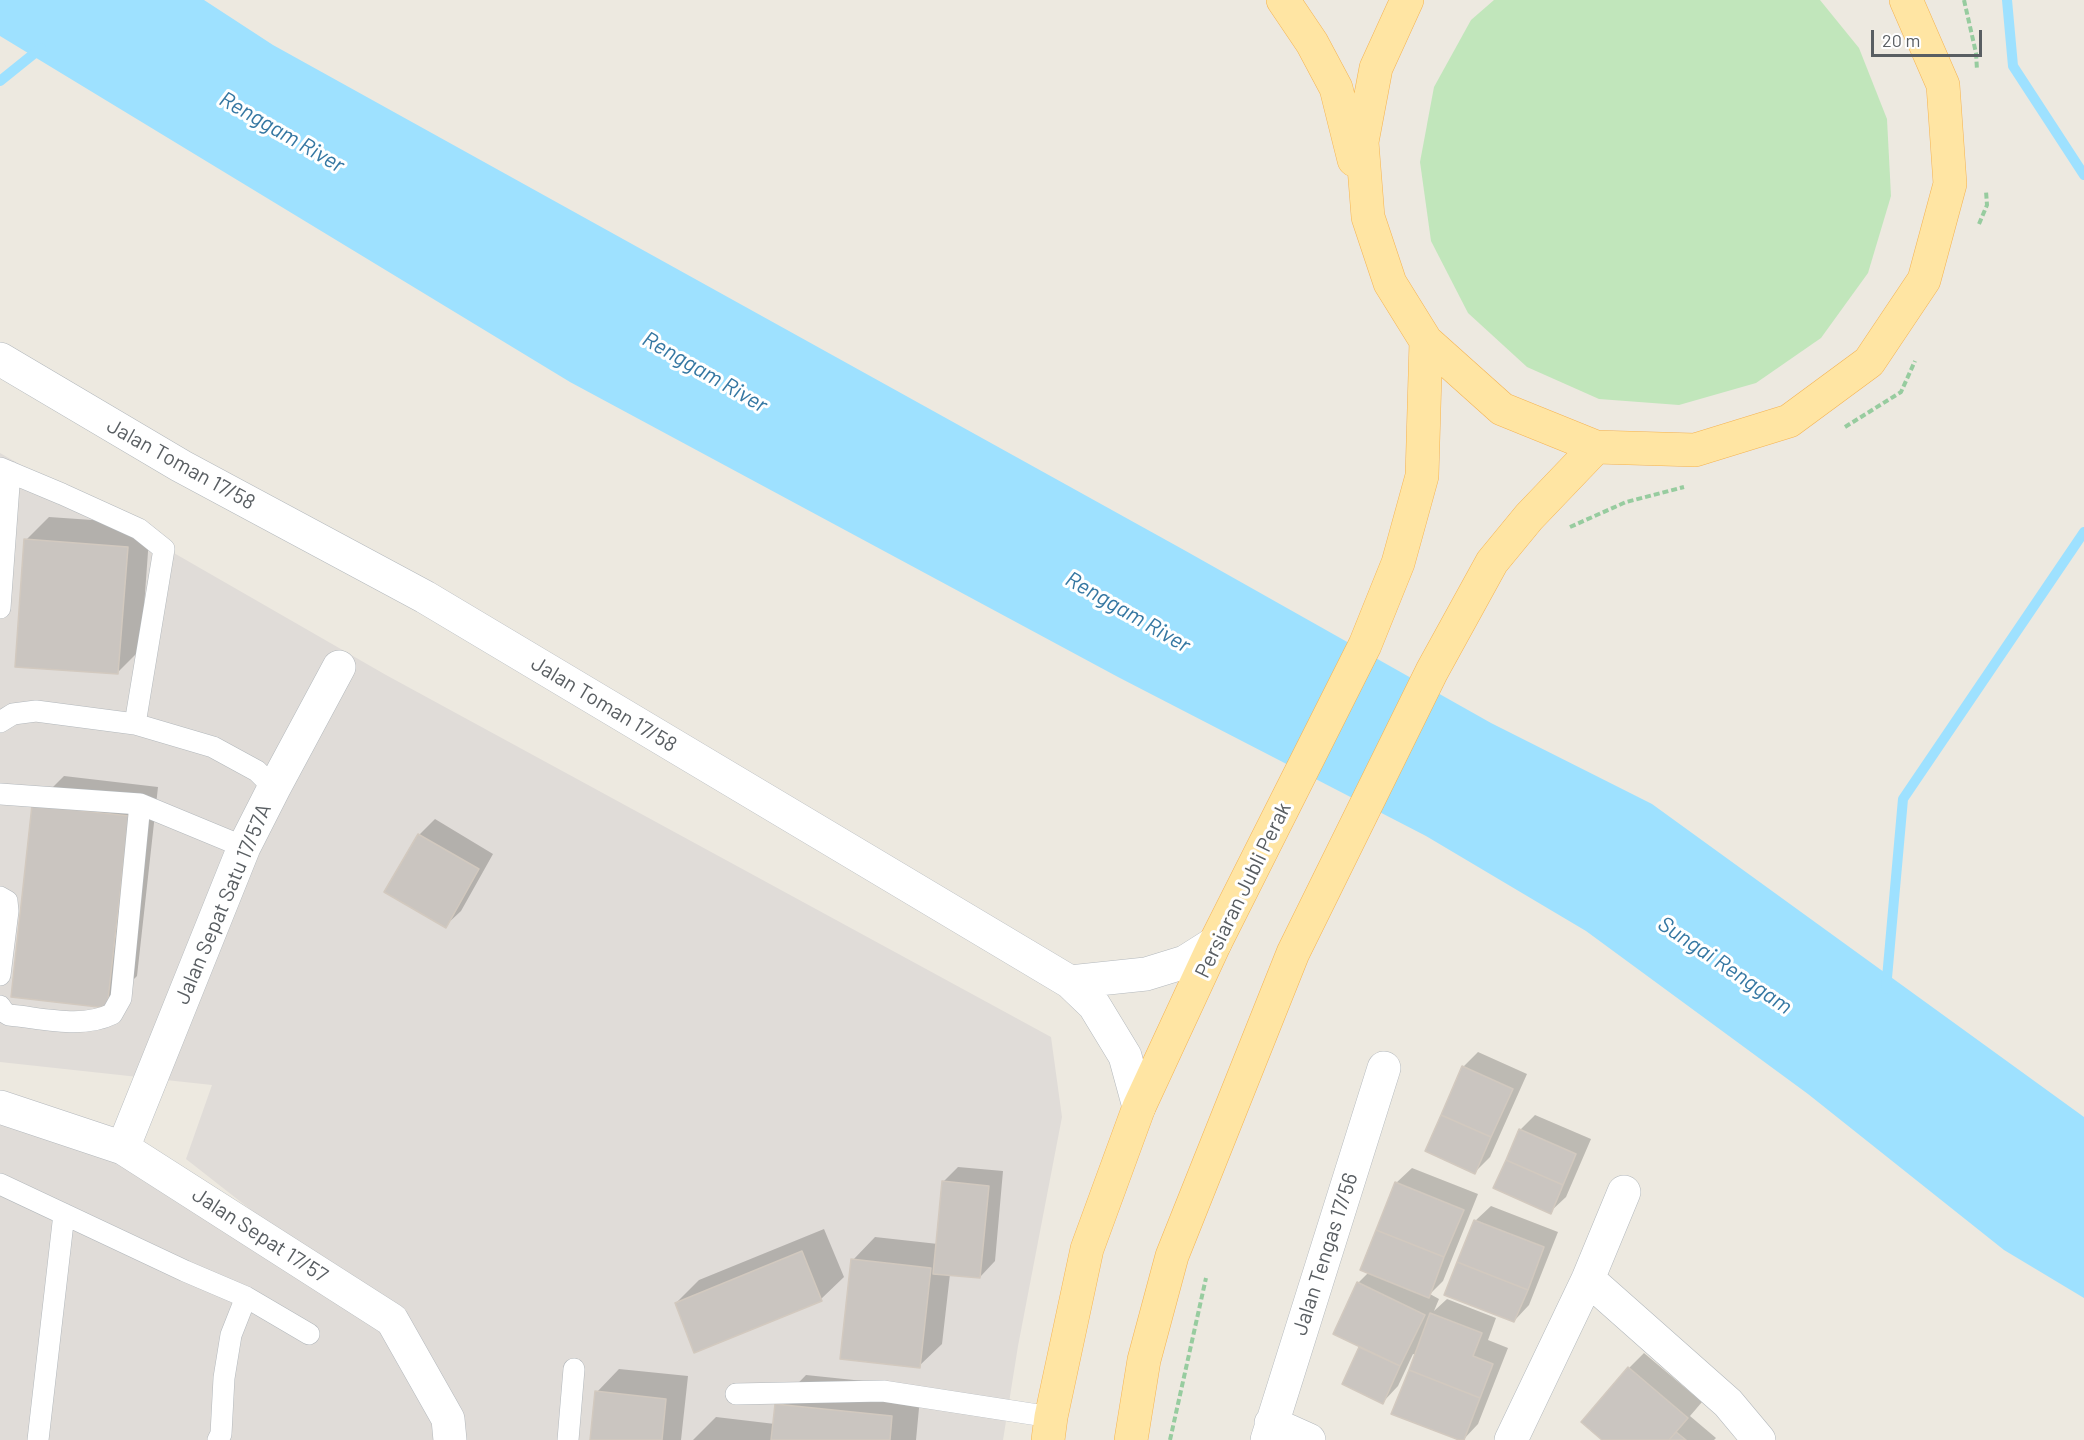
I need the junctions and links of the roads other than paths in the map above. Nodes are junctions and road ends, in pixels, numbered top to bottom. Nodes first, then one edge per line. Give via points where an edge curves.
1 (1283, 0) edge
2 (1407, 0) edge
3 (1906, 0) edge
4 (1368, 217) junction
5 (1426, 341) junction
6 (0, 359) edge
7 (1596, 447) junction
8 (5, 470) edge
9 (0, 608) edge
10 (339, 667) dead end
11 (0, 722) edge
12 (135, 724) junction
13 (274, 788) junction
14 (0, 794) edge
15 (140, 804) junction
16 (244, 847) junction
17 (0, 897) edge
18 (1215, 943) junction
19 (0, 975) edge
20 (1070, 982) junction
21 (0, 1006) edge
22 (1384, 1068) dead end
23 (0, 1107) edge
24 (1139, 1107) junction
25 (123, 1148) junction
26 (0, 1184) edge
27 (1624, 1192) dead end
28 (64, 1214) junction
29 (1588, 1280) junction
30 (246, 1297) junction
31 (309, 1334) dead end
32 (574, 1369) dead end
33 (736, 1394) dead end
34 (1049, 1428) edge
35 (1269, 1431) edge
36 (38, 1440) edge
37 (218, 1440) edge
38 (450, 1440) edge
39 (568, 1440) edge
40 (1131, 1440) edge
41 (1310, 1440) edge
42 (1511, 1440) edge
43 (1759, 1440) edge

1 - 4 main road via 1336,88
2 - 4 main road via 1376,68 1362,142
3 - 7 main road via 1943,85 1950,184 1924,280 1869,362 1789,421 1716,444 1695,450
4 - 5 main road via 1390,283
5 - 7 main road via 1502,409
5 - 18 main road, Persiaran Jubli Perak via 1422,476 1398,563 1365,645
6 - 20 street, Jalan Toman 17/58 via 181,466 425,597
7 - 40 main road via 1492,562 1432,671 1293,953 1172,1256 1144,1360
8 - 9 lane
8 - 12 lane via 139,529 164,549
10 - 13 street, Jalan Sepat Satu 17/57A
11 - 12 lane via 13,714 36,711
12 - 13 lane via 213,747 257,771
13 - 16 street, Jalan Sepat Satu 17/57A
14 - 15 lane
15 - 16 lane
15 - 21 lane via 121,998 112,1014 92,1022 58,1020 9,1015
16 - 25 street, Jalan Sepat Satu 17/57A
17 - 19 lane via 7,902 8,911
18 - 20 street via 1185,962 1146,975
18 - 24 main road, Persiaran Jubli Perak
20 - 24 street, Jalan Toman 17/58 via 1094,1005 1125,1056
22 - 35 street, Jalan Tengas 17/56
23 - 25 street, Jalan Sepat 17/57
24 - 34 main road, Persiaran Jubli Perak via 1088,1249
25 - 38 street, Jalan Sepat 17/57 via 392,1320 448,1419
26 - 28 lane
27 - 29 street
28 - 30 lane
28 - 36 lane
29 - 42 street
29 - 43 street via 1728,1403
30 - 31 lane
30 - 37 lane via 231,1335
32 - 39 lane
33 - 34 lane via 883,1391
35 - 41 street

